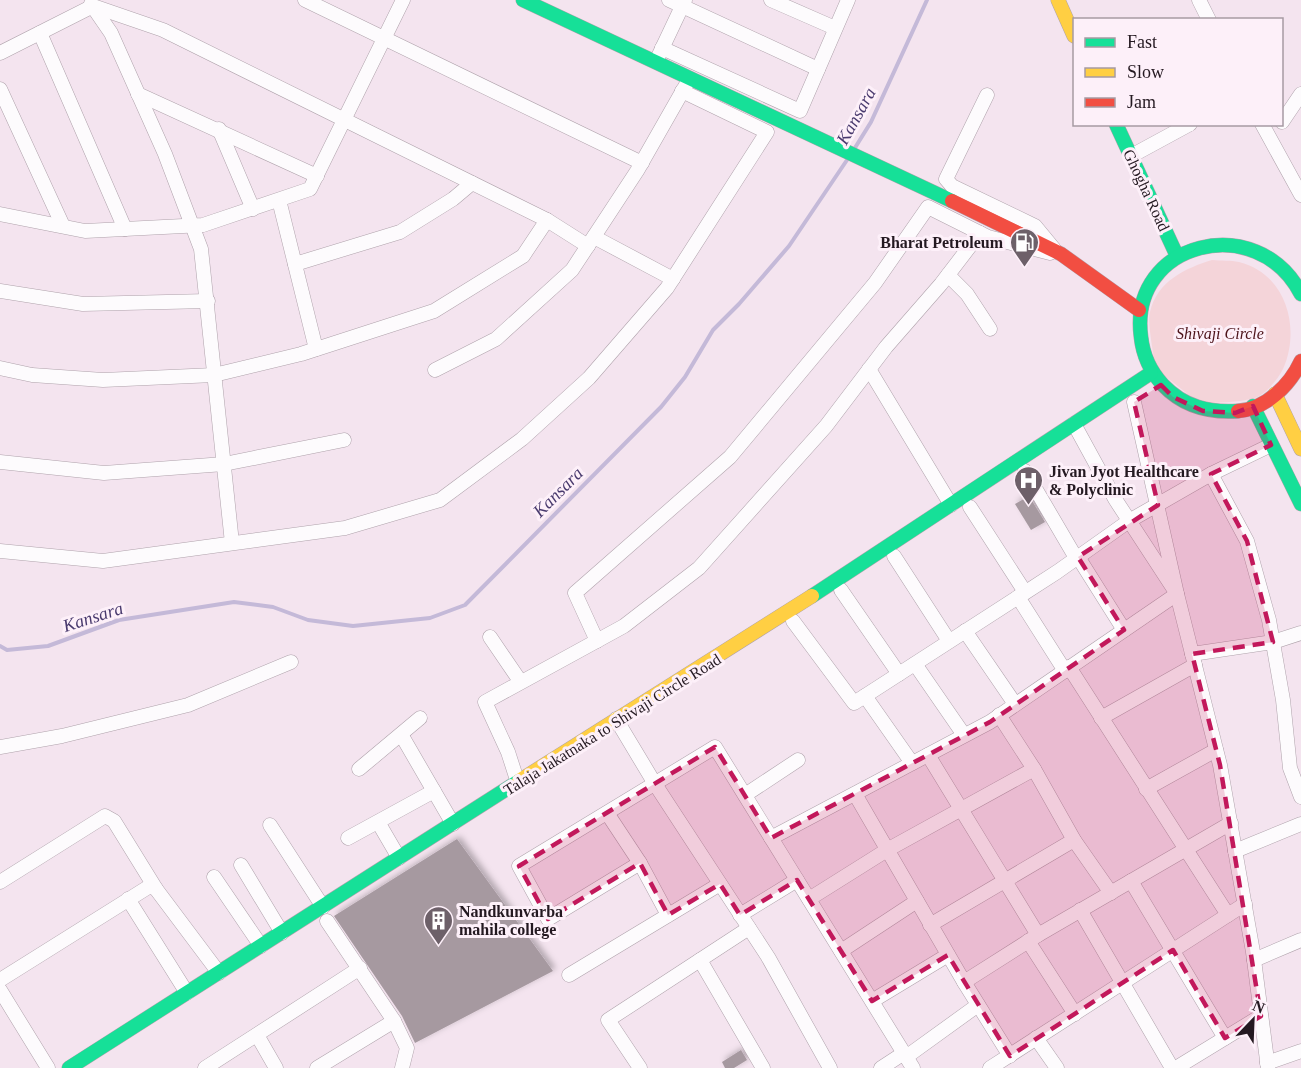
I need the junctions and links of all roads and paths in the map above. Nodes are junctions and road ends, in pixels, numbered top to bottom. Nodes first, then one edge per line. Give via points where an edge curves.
1 (304, 0) edge
2 (403, 0) edge
3 (523, 0) edge
4 (771, 0) edge
5 (1199, 0) edge
6 (679, 2) edge
7 (843, 2) edge
8 (91, 3) edge
9 (1062, 3) edge
10 (1208, 18) edge
11 (835, 28) junction
12 (40, 33) junction
13 (1073, 33) edge
14 (384, 39) junction
15 (662, 48) junction
16 (0, 53) edge
17 (656, 62) junction
18 (818, 69) junction
19 (690, 78) junction
20 (0, 89) edge
21 (682, 91) junction
22 (138, 94) junction
23 (987, 94) dead end
24 (1300, 96) edge
25 (1283, 119) edge
26 (345, 120) junction
27 (1117, 126) edge
28 (1186, 126) edge
29 (1263, 126) edge
30 (1278, 126) edge
31 (219, 129) junction
32 (1270, 138) junction
33 (1131, 156) junction
34 (642, 163) junction
35 (317, 176) junction
36 (472, 183) junction
37 (1301, 195) edge
38 (279, 200) junction
39 (253, 208) junction
40 (0, 214) edge
41 (548, 220) junction
42 (193, 225) junction
43 (63, 226) junction
44 (125, 229) junction
45 (980, 233) junction
46 (591, 242) junction
47 (1058, 253) junction
48 (1178, 255) junction
49 (295, 264) junction
50 (948, 275) junction
51 (673, 279) junction
52 (1300, 287) edge
53 (0, 291) edge
54 (208, 301) junction
55 (1139, 309) junction
56 (990, 329) dead end
57 (316, 349) junction
58 (1301, 361) edge
59 (0, 368) edge
60 (869, 369) junction
61 (435, 370) dead end
62 (1151, 373) junction
63 (214, 375) junction
64 (1148, 393) junction
65 (1275, 394) junction
66 (1253, 406) junction
67 (1077, 430) junction
68 (344, 440) dead end
69 (1271, 445) junction
70 (1301, 449) edge
71 (0, 462) edge
72 (224, 464) junction
73 (1025, 471) junction
74 (1212, 474) junction
75 (1301, 504) edge
76 (951, 505) junction
77 (1158, 505) junction
78 (970, 507) junction
79 (1129, 521) junction
80 (232, 543) junction
81 (0, 551) edge
82 (894, 556) junction
83 (1077, 558) junction
84 (841, 590) junction
85 (1177, 594) junction
86 (1022, 595) junction
87 (793, 621) junction
88 (1124, 630) junction
89 (965, 631) junction
90 (1301, 633) edge
91 (490, 637) dead end
92 (597, 641) junction
93 (950, 642) junction
94 (1273, 642) junction
95 (1194, 660) junction
96 (291, 662) dead end
97 (915, 664) junction
98 (1067, 669) junction
99 (899, 674) junction
100 (520, 681) junction
101 (865, 696) junction
102 (1015, 704) junction
103 (999, 715) junction
104 (420, 718) dead end
105 (1101, 718) junction
106 (619, 723) junction
107 (402, 735) junction
108 (964, 735) junction
109 (0, 747) edge
110 (1216, 750) junction
111 (928, 755) junction
112 (798, 760) dead end
113 (912, 763) junction
114 (359, 769) dead end
115 (1034, 769) junction
116 (518, 783) junction
117 (655, 784) junction
118 (1146, 789) junction
119 (434, 791) junction
120 (855, 794) junction
121 (745, 795) junction
122 (1301, 798) edge
123 (961, 809) junction
124 (607, 813) junction
125 (378, 822) junction
126 (1230, 823) junction
127 (453, 824) junction
128 (1301, 824) edge
129 (270, 825) dead end
130 (348, 838) dead end
131 (771, 838) junction
132 (1074, 840) junction
133 (887, 850) junction
134 (1185, 850) junction
135 (1235, 851) junction
136 (399, 858) junction
137 (640, 863) junction
138 (241, 865) dead end
139 (213, 877) dead end
140 (797, 880) junction
141 (1005, 881) junction
142 (1131, 881) junction
143 (0, 882) edge
144 (720, 884) junction
145 (156, 889) junction
146 (1111, 892) junction
147 (128, 899) junction
148 (809, 899) junction
149 (917, 901) junction
150 (1245, 904) junction
151 (1080, 910) junction
152 (668, 915) junction
153 (740, 915) junction
154 (1227, 915) junction
155 (322, 918) junction
156 (930, 925) junction
157 (749, 928) junction
158 (282, 933) junction
159 (1033, 938) junction
160 (1301, 940) edge
161 (261, 946) junction
162 (1173, 950) junction
163 (841, 951) junction
164 (948, 954) junction
165 (700, 960) junction
166 (1254, 960) junction
167 (360, 968) junction
168 (219, 973) junction
169 (569, 975) dead end
170 (0, 980) edge
171 (964, 982) junction
172 (1123, 983) junction
173 (0, 990) edge
174 (187, 993) junction
175 (872, 1001) junction
176 (978, 1005) junction
177 (1075, 1014) junction
178 (1262, 1016) junction
179 (394, 1021) junction
180 (257, 1035) junction
181 (1036, 1038) junction
182 (1226, 1038) junction
183 (1301, 1051) edge
184 (1010, 1056) junction
185 (907, 1059) edge
186 (1268, 1065) edge
187 (634, 1066) edge
188 (48, 1068) edge
189 (69, 1068) edge
190 (206, 1068) edge
191 (276, 1068) edge
192 (317, 1068) edge
193 (402, 1068) edge
194 (763, 1068) edge
195 (830, 1068) edge
196 (881, 1068) edge
197 (991, 1068) edge
198 (1057, 1068) edge
199 (1174, 1068) edge

1 - 14 street
2 - 14 street
3 - 17 main road
4 - 11 street
5 - 10 street
6 - 15 street
6 - 18 street
7 - 11 street
8 - 12 street
8 - 22 street via 111,33
8 - 26 street via 163,30
9 - 13 main road
11 - 18 street
12 - 16 street
12 - 44 street
14 - 26 street
14 - 34 street
15 - 17 street
15 - 18 street via 800,111
17 - 19 main road
19 - 21 street
19 - 47 main road
20 - 43 street
21 - 34 street
21 - 51 street via 767,132
22 - 31 street
22 - 42 street
23 - 47 street via 945,179 952,186 1035,225
24 - 25 street
26 - 35 street
26 - 36 street
27 - 33 main road, Ghogha Road
28 - 33 street
29 - 32 street
30 - 32 street
31 - 35 street
31 - 39 street
32 - 37 street
33 - 48 main road, Ghogha Road
34 - 46 street
35 - 38 street via 310,189
36 - 41 street
36 - 49 street via 400,232
38 - 39 street
38 - 49 street
39 - 42 street
40 - 43 street
41 - 46 street
41 - 57 street via 523,256 434,311
42 - 44 street
42 - 54 street via 201,249
43 - 44 street via 86,231
45 - 47 street
45 - 50 street
45 - 92 street via 928,207 875,283 730,457 575,593
46 - 51 street
46 - 61 street via 572,270 495,339
47 - 55 main road
48 - 52 main road via 1210,243 1244,245 1275,260
48 - 55 main road via 1153,279
49 - 57 street
50 - 56 street via 968,294
50 - 60 street
51 - 80 street via 589,378 522,439 440,500 345,528
53 - 54 street via 83,304
54 - 63 street
55 - 62 main road via 1139,342
57 - 63 street
58 - 65 main road via 1291,381
59 - 63 street via 32,375 104,380
60 - 76 street
60 - 92 street via 781,480 699,568 624,626
62 - 64 main road
62 - 67 main road, Talaja Jakatnaka to Shivaji Circle Road
63 - 72 street
64 - 66 main road via 1173,397 1203,411 1235,412
64 - 67 main road, Talaja Jakatnaka to Shivaji Circle Road
64 - 77 street
65 - 66 main road
65 - 70 main road
66 - 69 main road
67 - 73 main road, Talaja Jakatnaka to Shivaji Circle Road
67 - 76 main road, Talaja Jakatnaka to Shivaji Circle Road
67 - 79 street
68 - 72 street
69 - 74 street
69 - 75 main road
71 - 72 street via 104,473
72 - 80 street
73 - 78 main road, Talaja Jakatnaka to Shivaji Circle Road
73 - 83 street
74 - 77 street
74 - 94 street via 1247,541
76 - 106 main road, Talaja Jakatnaka to Shivaji Circle Road
77 - 79 street
77 - 85 street
78 - 82 main road, Talaja Jakatnaka to Shivaji Circle Road
78 - 86 street
79 - 83 street
79 - 85 street
80 - 81 street via 103,561
82 - 84 main road, Talaja Jakatnaka to Shivaji Circle Road
82 - 93 street
83 - 86 street
83 - 88 street
84 - 87 main road, Talaja Jakatnaka to Shivaji Circle Road
84 - 99 street
85 - 88 street
85 - 95 street
86 - 89 street
86 - 98 street
87 - 101 street via 854,703
87 - 106 main road, Talaja Jakatnaka to Shivaji Circle Road
88 - 98 street
89 - 93 street
89 - 102 street
90 - 94 street
91 - 100 street
92 - 100 street
93 - 97 street
94 - 95 street
94 - 122 street via 1290,768
95 - 105 street
95 - 110 street
96 - 109 street via 188,705
97 - 99 street
97 - 108 street
98 - 102 street
98 - 105 street
99 - 101 street
100 - 116 street via 485,702
101 - 113 street
102 - 103 street
103 - 108 street
103 - 115 street
104 - 107 street
105 - 118 street
106 - 116 main road, Talaja Jakatnaka to Shivaji Circle Road
106 - 117 street
106 - 155 main road, Talaja Jakatnaka to Shivaji Circle Road
107 - 114 street
107 - 119 street
108 - 111 street
110 - 118 street
110 - 126 street
111 - 113 street
111 - 123 street
112 - 121 street
113 - 120 street
115 - 123 street
115 - 132 street
116 - 127 main road, Talaja Jakatnaka to Shivaji Circle Road
117 - 121 street via 715,747
117 - 124 street
117 - 144 street
118 - 134 street
119 - 125 street
119 - 127 street
120 - 131 street
120 - 133 street
121 - 131 street
123 - 133 street
123 - 141 street
124 - 137 street
124 - 137 street via 519,866 548,919
125 - 130 street
125 - 136 street
126 - 134 street
126 - 135 street
127 - 136 main road, Talaja Jakatnaka to Shivaji Circle Road
128 - 135 street
129 - 155 street
131 - 140 street
132 - 141 street
132 - 146 street
133 - 148 street
133 - 149 street
134 - 142 street
134 - 154 street
135 - 150 street
136 - 155 main road, Talaja Jakatnaka to Shivaji Circle Road
137 - 152 street
138 - 158 street
139 - 161 street
140 - 148 street
140 - 153 street
141 - 156 street
141 - 159 street
142 - 146 street
142 - 162 street
143 - 145 street via 105,816 114,820
144 - 152 street
144 - 153 street
145 - 147 street via 147,886
145 - 168 street
146 - 151 street
147 - 170 street
147 - 174 street
148 - 163 street
149 - 156 street
149 - 163 street
150 - 154 street
150 - 166 street
151 - 159 street
151 - 172 street
152 - 169 street
153 - 157 street
154 - 162 street
155 - 158 main road, Talaja Jakatnaka to Shivaji Circle Road
155 - 167 street
156 - 164 street
157 - 165 street
157 - 195 street
158 - 161 main road, Talaja Jakatnaka to Shivaji Circle Road
159 - 171 street
159 - 177 street
160 - 166 street
161 - 168 main road, Talaja Jakatnaka to Shivaji Circle Road
162 - 172 street
162 - 182 street
163 - 175 street
164 - 171 street
164 - 175 street
165 - 187 street via 608,1020
165 - 194 street
166 - 178 street
167 - 179 street
167 - 180 street
168 - 174 main road, Talaja Jakatnaka to Shivaji Circle Road
171 - 176 street
172 - 177 street
172 - 199 street
173 - 188 street
174 - 189 main road, Talaja Jakatnaka to Shivaji Circle Road
175 - 185 street
176 - 184 street
176 - 185 street
177 - 181 street
178 - 182 street
178 - 186 street
179 - 192 street
179 - 193 street via 407,1048
180 - 190 street
180 - 191 street
181 - 184 street
181 - 198 street
182 - 199 street
183 - 186 street
184 - 197 street
185 - 196 street

